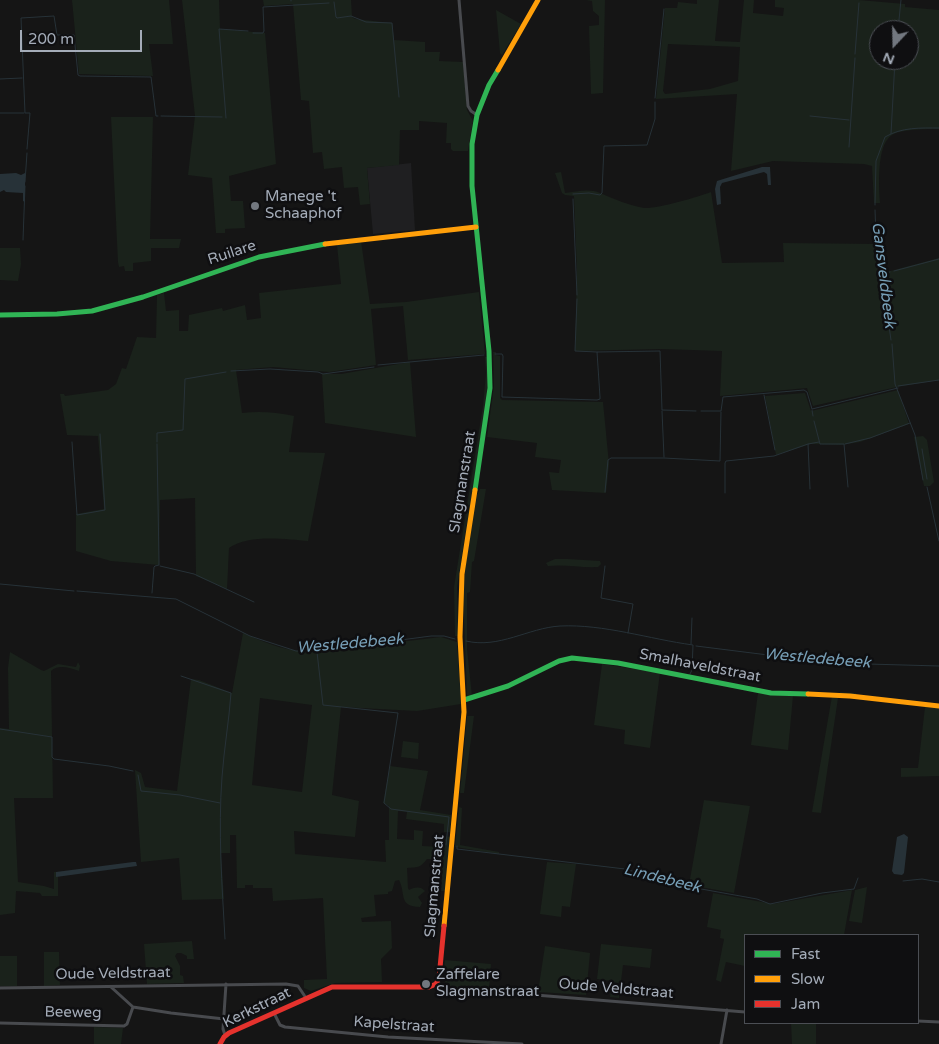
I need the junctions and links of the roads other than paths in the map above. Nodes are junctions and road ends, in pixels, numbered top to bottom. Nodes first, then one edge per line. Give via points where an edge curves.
1 (460, 0) edge
2 (538, 0) edge
3 (477, 115) junction
4 (476, 227) junction
5 (0, 315) edge
6 (464, 700) junction
7 (939, 706) edge
8 (437, 983) junction
9 (226, 984) junction
10 (110, 986) junction
11 (0, 988) edge
12 (306, 998) junction
13 (133, 1006) junction
14 (727, 1010) junction
15 (744, 1012) edge
16 (274, 1013) junction
17 (224, 1019) junction
18 (919, 1021) edge
19 (939, 1022) edge
20 (0, 1023) edge
21 (225, 1035) junction
22 (220, 1044) edge
23 (522, 1044) edge
24 (721, 1044) edge

1 - 3 street via 468,106
2 - 3 main road, Slagmanstraat via 492,78
3 - 4 main road, Slagmanstraat via 471,163
4 - 5 main road, Ruilare via 338,241 259,257 92,311
4 - 6 main road, Slagmanstraat via 490,378 461,579
6 - 7 main road, Smalhaveldstraat via 508,686 572,658 626,664 771,694 850,696
6 - 8 main road, Slagmanstraat via 440,978
8 - 12 main road, Oude Veldstraat via 429,987 332,987
8 - 14 street, Oude Veldstraat via 449,988
9 - 10 street, Oude Veldstraat
9 - 12 street, Oude Veldstraat via 295,984
9 - 17 street
10 - 11 street, Oude Veldstraat
10 - 13 street, Beeweg
12 - 16 main road, Kerkstraat
13 - 17 street
13 - 20 street, Beeweg via 124,1026
14 - 15 street, Oude Veldstraat
14 - 24 street
16 - 21 main road, Kerkstraat
16 - 23 street, Kapelstraat via 285,1028
17 - 21 street
18 - 19 street
21 - 22 main road, Kerkstraat

